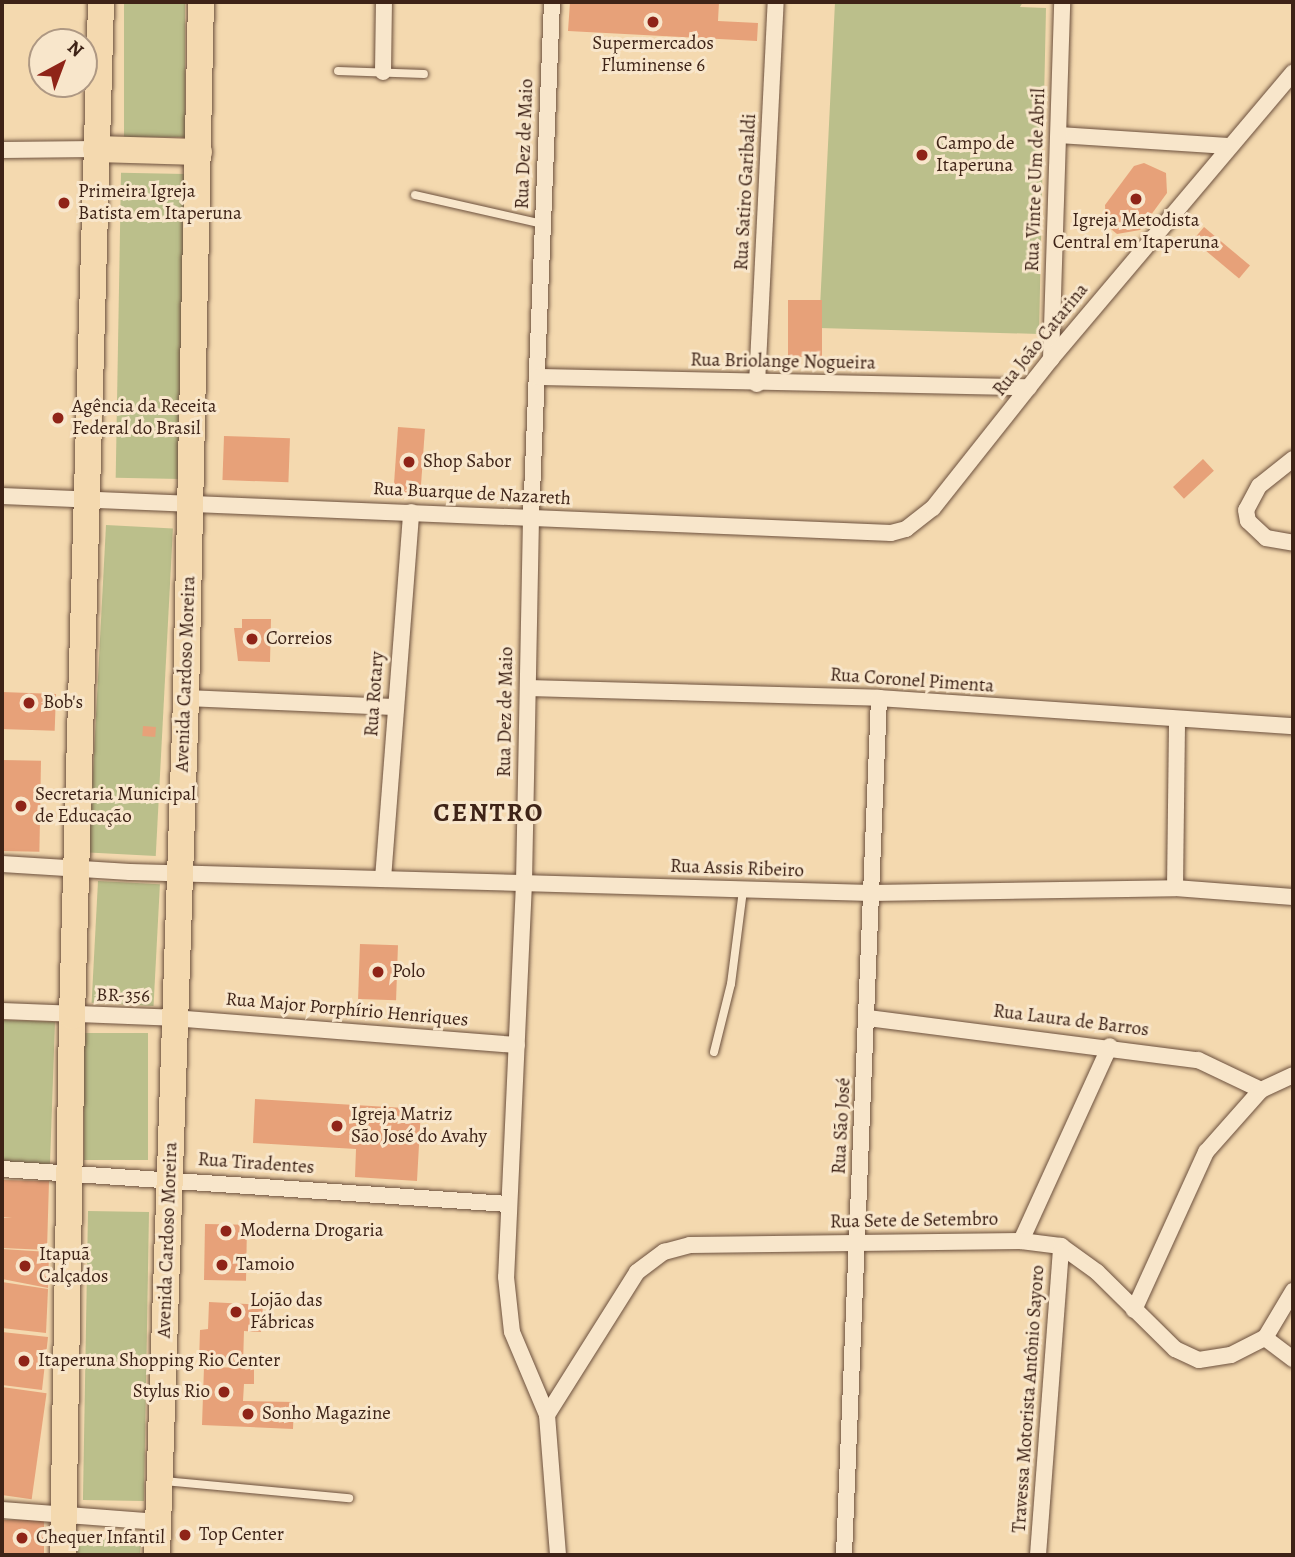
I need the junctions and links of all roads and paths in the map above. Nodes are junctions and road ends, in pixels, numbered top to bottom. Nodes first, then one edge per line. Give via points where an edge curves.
1 (101, 2) edge
2 (201, 2) edge
3 (384, 2) edge
4 (552, 2) edge
5 (776, 2) edge
6 (1062, 2) edge
7 (338, 71) dead end
8 (383, 72) junction
9 (1293, 73) edge
10 (424, 74) dead end
11 (1059, 135) junction
12 (1228, 146) junction
13 (96, 149) junction
14 (2, 150) edge
15 (199, 152) junction
16 (415, 195) dead end
17 (543, 224) junction
18 (1051, 359) junction
19 (537, 377) junction
20 (757, 384) junction
21 (1029, 387) junction
22 (1293, 459) edge
23 (2, 496) edge
24 (88, 501) junction
25 (190, 503) junction
26 (933, 508) joint
27 (411, 512) junction
28 (531, 518) junction
29 (1293, 543) edge
30 (528, 688) junction
31 (186, 698) junction
32 (879, 698) junction
33 (394, 707) junction
34 (1177, 721) junction
35 (1293, 726) edge
36 (2, 863) edge
37 (76, 869) junction
38 (179, 873) junction
39 (383, 879) junction
40 (524, 884) junction
41 (1175, 888) junction
42 (743, 890) junction
43 (871, 893) junction
44 (1293, 897) edge
45 (2, 1011) edge
46 (72, 1016) junction
47 (173, 1018) junction
48 (868, 1018) junction
49 (517, 1045) junction
50 (1110, 1046) junction
51 (714, 1052) dead end
52 (1293, 1075) edge
53 (1261, 1090) junction
54 (2, 1169) edge
55 (72, 1173) junction
56 (170, 1179) junction
57 (507, 1204) junction
58 (1021, 1241) junction
59 (857, 1242) junction
60 (1061, 1246) junction
61 (1293, 1291) edge
62 (1134, 1310) junction
63 (1265, 1338) junction
64 (1293, 1359) edge
65 (547, 1415) junction
66 (161, 1481) junction
67 (349, 1498) dead end
68 (2, 1510) edge
69 (65, 1514) junction
70 (159, 1522) junction
71 (63, 1555) edge
72 (157, 1555) edge
73 (558, 1555) edge
74 (845, 1555) edge
75 (1038, 1555) edge

1 - 13 highway, BR-356
2 - 15 highway, Avenida Cardoso Moreira / BR-356
3 - 8 street
4 - 17 street, Rua Dez de Maio
5 - 20 street, Rua Satiro Garibaldi
6 - 11 street, Rua Vinte e Um de Abril
7 - 8 lane
8 - 10 lane
9 - 12 street, Rua João Catarina
11 - 12 street
11 - 18 street, Rua Vinte e Um de Abril
12 - 18 street, Rua João Catarina
13 - 14 street
13 - 15 highway
13 - 24 highway, BR-356
15 - 25 highway, Avenida Cardoso Moreira / BR-356
16 - 17 lane
17 - 19 street, Rua Dez de Maio
18 - 21 street, Rua João Catarina
19 - 20 street, Rua Briolange Nogueira
19 - 28 street, Rua Dez de Maio
20 - 21 street, Rua Briolange Nogueira
21 - 26 street, Rua João Catarina
22 - 29 street via 1259,486 1246,510 1255,530 1276,542
23 - 24 street, Rua Buarque de Nazareth
24 - 25 street, Rua Buarque de Nazareth
24 - 37 highway, BR-356
25 - 27 street, Rua Buarque de Nazareth
25 - 31 highway, Avenida Cardoso Moreira / BR-356
26 - 28 street, Rua Buarque de Nazareth via 919,523 891,533
27 - 28 street, Rua Buarque de Nazareth
27 - 33 street, Rua Rotary
28 - 30 street, Rua Dez de Maio
30 - 32 street, Rua Coronel Pimenta
30 - 40 street, Rua Dez de Maio
31 - 33 street
31 - 38 highway, Avenida Cardoso Moreira / BR-356
32 - 34 street, Rua Coronel Pimenta
32 - 43 street, Rua São José
33 - 39 street, Rua Rotary
34 - 35 street, Rua Coronel Pimenta
34 - 41 street
36 - 37 street, Rua Assis Ribeiro
37 - 38 street, Rua Assis Ribeiro
37 - 46 highway, BR-356
38 - 39 street, Rua Assis Ribeiro
38 - 47 highway, Avenida Cardoso Moreira / BR-356
39 - 40 street, Rua Assis Ribeiro
40 - 42 street, Rua Assis Ribeiro
40 - 49 street, Rua Dez de Maio
41 - 43 street, Rua Assis Ribeiro
41 - 44 street, Rua Assis Ribeiro
42 - 43 street, Rua Assis Ribeiro
42 - 51 lane via 731,984
43 - 48 street, Rua São José
45 - 46 street, BR-356
46 - 47 street, BR-356
46 - 55 highway, BR-356
47 - 49 street, Rua Major Porphírio Henriques
47 - 56 highway, Avenida Cardoso Moreira / BR-356
48 - 50 street, Rua Laura de Barros
48 - 59 street, Rua São José
49 - 57 street, Rua Dez de Maio
50 - 53 street, Rua Laura de Barros via 1198,1060
50 - 58 street
52 - 53 street
53 - 62 street via 1222,1129 1201,1160
54 - 55 street, Rua Tiradentes
55 - 56 street, Rua Tiradentes
55 - 69 highway, BR-356
56 - 57 street, Rua Tiradentes
56 - 66 highway, Avenida Cardoso Moreira / BR-356
57 - 65 street, Rua Dez de Maio via 506,1277 512,1332
58 - 59 street, Rua Sete de Setembro
58 - 60 street, Rua Sete de Setembro
59 - 65 street, Rua Sete de Setembro via 690,1245 664,1252 637,1272
59 - 74 street, Rua São José
60 - 62 street, Rua Sete de Setembro via 1097,1272
60 - 75 street, Travessa Motorista Antônio Sayoro
61 - 63 street
62 - 63 street, Rua Sete de Setembro via 1175,1349 1199,1360 1231,1355
63 - 64 street
65 - 73 street, Rua Dez de Maio
66 - 67 lane
66 - 70 highway, Avenida Cardoso Moreira / BR-356
68 - 69 street
69 - 70 street
69 - 71 highway, BR-356
70 - 72 highway, Avenida Cardoso Moreira / BR-356

